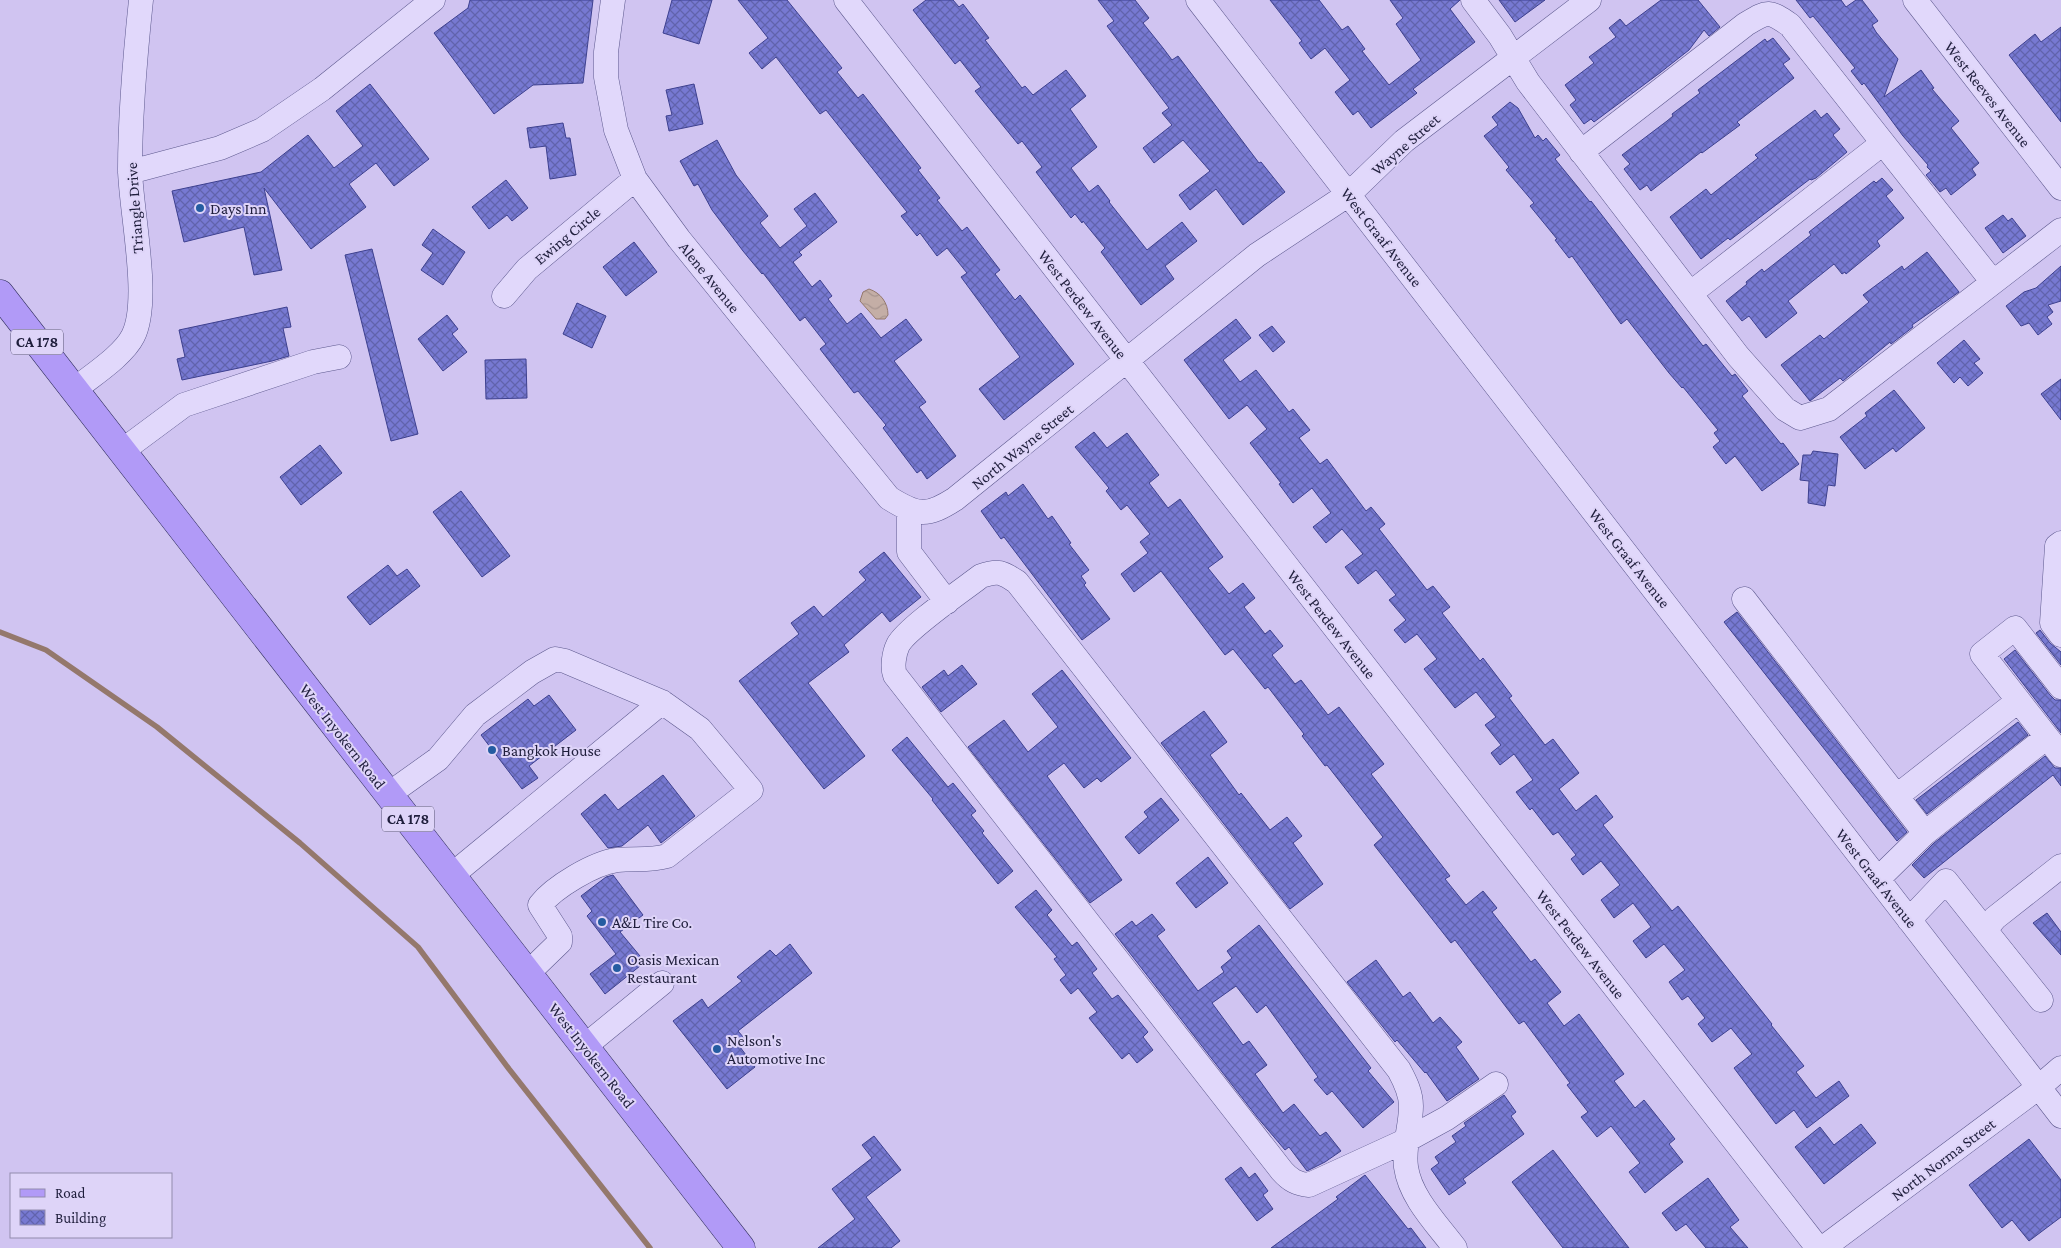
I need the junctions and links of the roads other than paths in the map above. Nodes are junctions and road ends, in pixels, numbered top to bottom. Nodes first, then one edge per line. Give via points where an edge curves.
1 (141, 0) edge
2 (433, 0) edge
3 (613, 0) edge
4 (846, 0) edge
5 (1198, 0) edge
6 (1473, 0) edge
7 (1589, 0) edge
8 (1915, 0) edge
9 (1513, 59) junction
10 (1883, 143) junction
11 (1581, 152) junction
12 (130, 172) junction
13 (635, 179) junction
14 (2061, 188) edge
15 (1349, 194) junction
16 (2061, 230) edge
17 (1992, 281) junction
18 (1691, 293) junction
19 (0, 294) edge
20 (504, 296) dead end
21 (339, 357) dead end
22 (1127, 361) junction
23 (74, 390) junction
24 (122, 451) junction
25 (909, 510) junction
26 (2061, 543) edge
27 (1744, 599) dead end
28 (947, 602) junction
29 (2061, 635) edge
30 (2061, 687) edge
31 (2018, 701) junction
32 (662, 702) junction
33 (2054, 746) edge
34 (388, 794) junction
35 (1897, 796) junction
36 (1925, 833) junction
37 (2061, 866) edge
38 (452, 875) junction
39 (1878, 879) junction
40 (1909, 920) junction
41 (1985, 930) junction
42 (528, 973) junction
43 (662, 983) dead end
44 (2041, 1000) dead end
45 (584, 1046) junction
46 (2061, 1068) edge
47 (1496, 1084) dead end
48 (2039, 1087) junction
49 (2061, 1116) edge
50 (1406, 1141) junction
51 (742, 1248) edge
52 (1455, 1248) edge
53 (1818, 1248) edge
54 (1823, 1248) edge

1 - 12 street, Triangle Drive via 132,79
2 - 12 street via 322,89 262,130 220,148
3 - 13 street, Alene Avenue via 606,77 616,130
4 - 22 street, West Perdew Avenue
5 - 15 street, West Graaf Avenue
6 - 9 street
7 - 9 street, Wayne Street
8 - 14 street, West Reeves Avenue
9 - 11 street
9 - 15 street, Wayne Street via 1404,141
10 - 11 street via 1790,25 1775,15 1764,14 1746,24
10 - 17 street
10 - 18 street
11 - 18 street
12 - 23 street, Triangle Drive via 139,293 133,336 121,352
13 - 20 street, Ewing Circle via 526,268
13 - 25 street, Alene Avenue via 679,239 883,491
15 - 22 street, Wayne Street via 1256,255
15 - 39 street, West Graaf Avenue
16 - 17 street
17 - 18 street via 1829,409 1800,418 1785,409 1738,356
19 - 23 main road, West Inyokern Road / CA 178
21 - 24 street via 312,362 184,405
22 - 25 street, North Wayne Street via 955,499 930,512
22 - 53 street, West Perdew Avenue
23 - 24 main road, West Inyokern Road / CA 178
24 - 34 main road, West Inyokern Road / CA 178
25 - 28 street via 910,552
26 - 29 street via 2057,546 2052,623
27 - 35 street
28 - 50 street via 981,576 994,572 1005,574 1017,582 1399,1070 1407,1084 1411,1106
28 - 50 street via 898,645 893,668 895,675 1282,1171 1298,1184 1309,1185
30 - 31 street via 2015,628 1982,654
31 - 33 street
31 - 35 street
32 - 34 street via 555,659 474,715 438,759
32 - 38 street
32 - 42 street via 700,728 751,790 667,856 603,863 544,900 540,905 560,936 560,942
33 - 36 street
34 - 38 main road, West Inyokern Road / CA 178
35 - 36 street
36 - 39 street
37 - 41 street via 1995,918
38 - 42 main road, West Inyokern Road / CA 178
39 - 40 street, West Graaf Avenue
40 - 41 street via 1946,881
40 - 48 street, West Graaf Avenue
41 - 44 street
42 - 45 main road, West Inyokern Road / CA 178
43 - 45 street
45 - 51 main road, West Inyokern Road / CA 178
46 - 48 street, North Norma Street
47 - 50 street via 1448,1118
48 - 49 street, West Graaf Avenue
48 - 54 street, North Norma Street
50 - 52 street via 1409,1180

